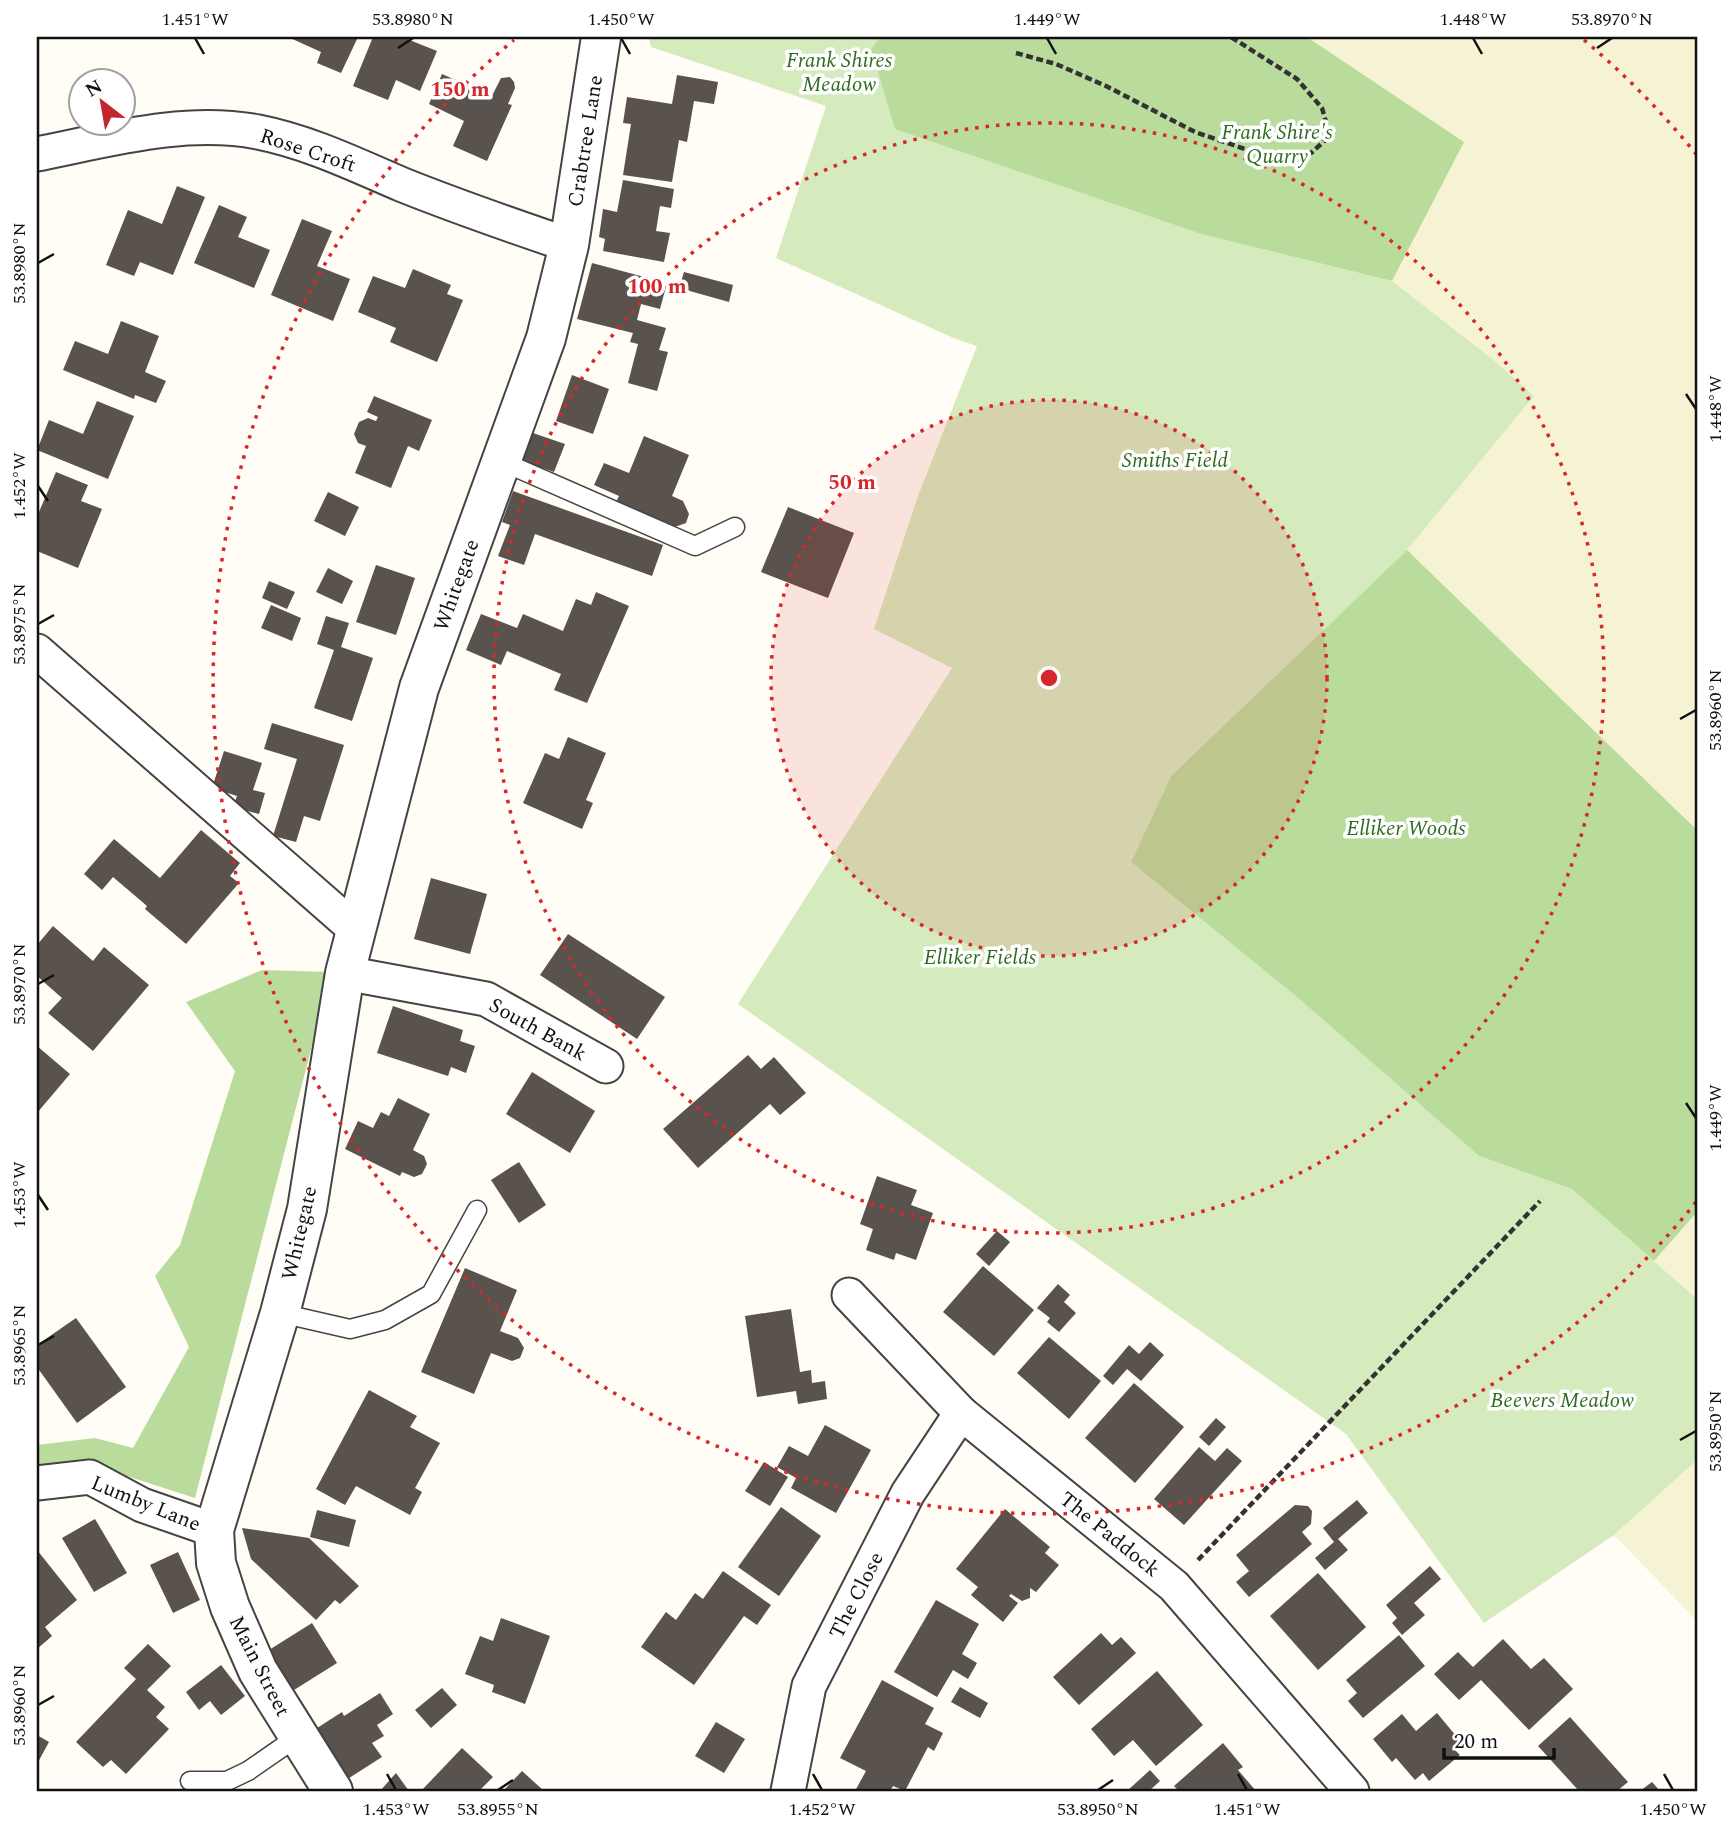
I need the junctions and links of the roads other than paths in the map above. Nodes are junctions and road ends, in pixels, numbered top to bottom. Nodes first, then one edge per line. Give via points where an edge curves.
1 (601, 37) edge
2 (37, 154) edge
3 (569, 245) junction
4 (500, 461) junction
5 (735, 527) dead end
6 (37, 651) edge
7 (355, 929) junction
8 (345, 973) junction
9 (606, 1066) dead end
10 (477, 1210) dead end
11 (849, 1295) dead end
12 (280, 1313) junction
13 (961, 1413) junction
14 (37, 1483) edge
15 (214, 1530) junction
16 (298, 1737) junction
17 (190, 1781) dead end
18 (333, 1791) edge
19 (788, 1791) edge
20 (1352, 1791) edge

1 - 3 street, Crabtree Lane
2 - 3 street, Rose Croft via 164,130 256,132 300,143 472,213
3 - 4 street, Whitegate via 545,338
4 - 5 lane via 695,546
4 - 7 street, Whitegate via 419,688
6 - 7 street
7 - 8 street, Whitegate
8 - 9 street, South Bank via 486,999
8 - 12 street, Whitegate via 307,1209
10 - 12 lane via 431,1294 385,1320 350,1329
11 - 13 street, The Paddock
12 - 15 street, Whitegate
13 - 19 street, The Close via 908,1493 809,1686
13 - 20 street, The Paddock via 1174,1586
14 - 15 street, Lumby Lane via 90,1477 142,1505
15 - 16 street, Main Street via 216,1563 230,1607 258,1671
16 - 17 lane via 227,1781
16 - 18 street, Main Street

